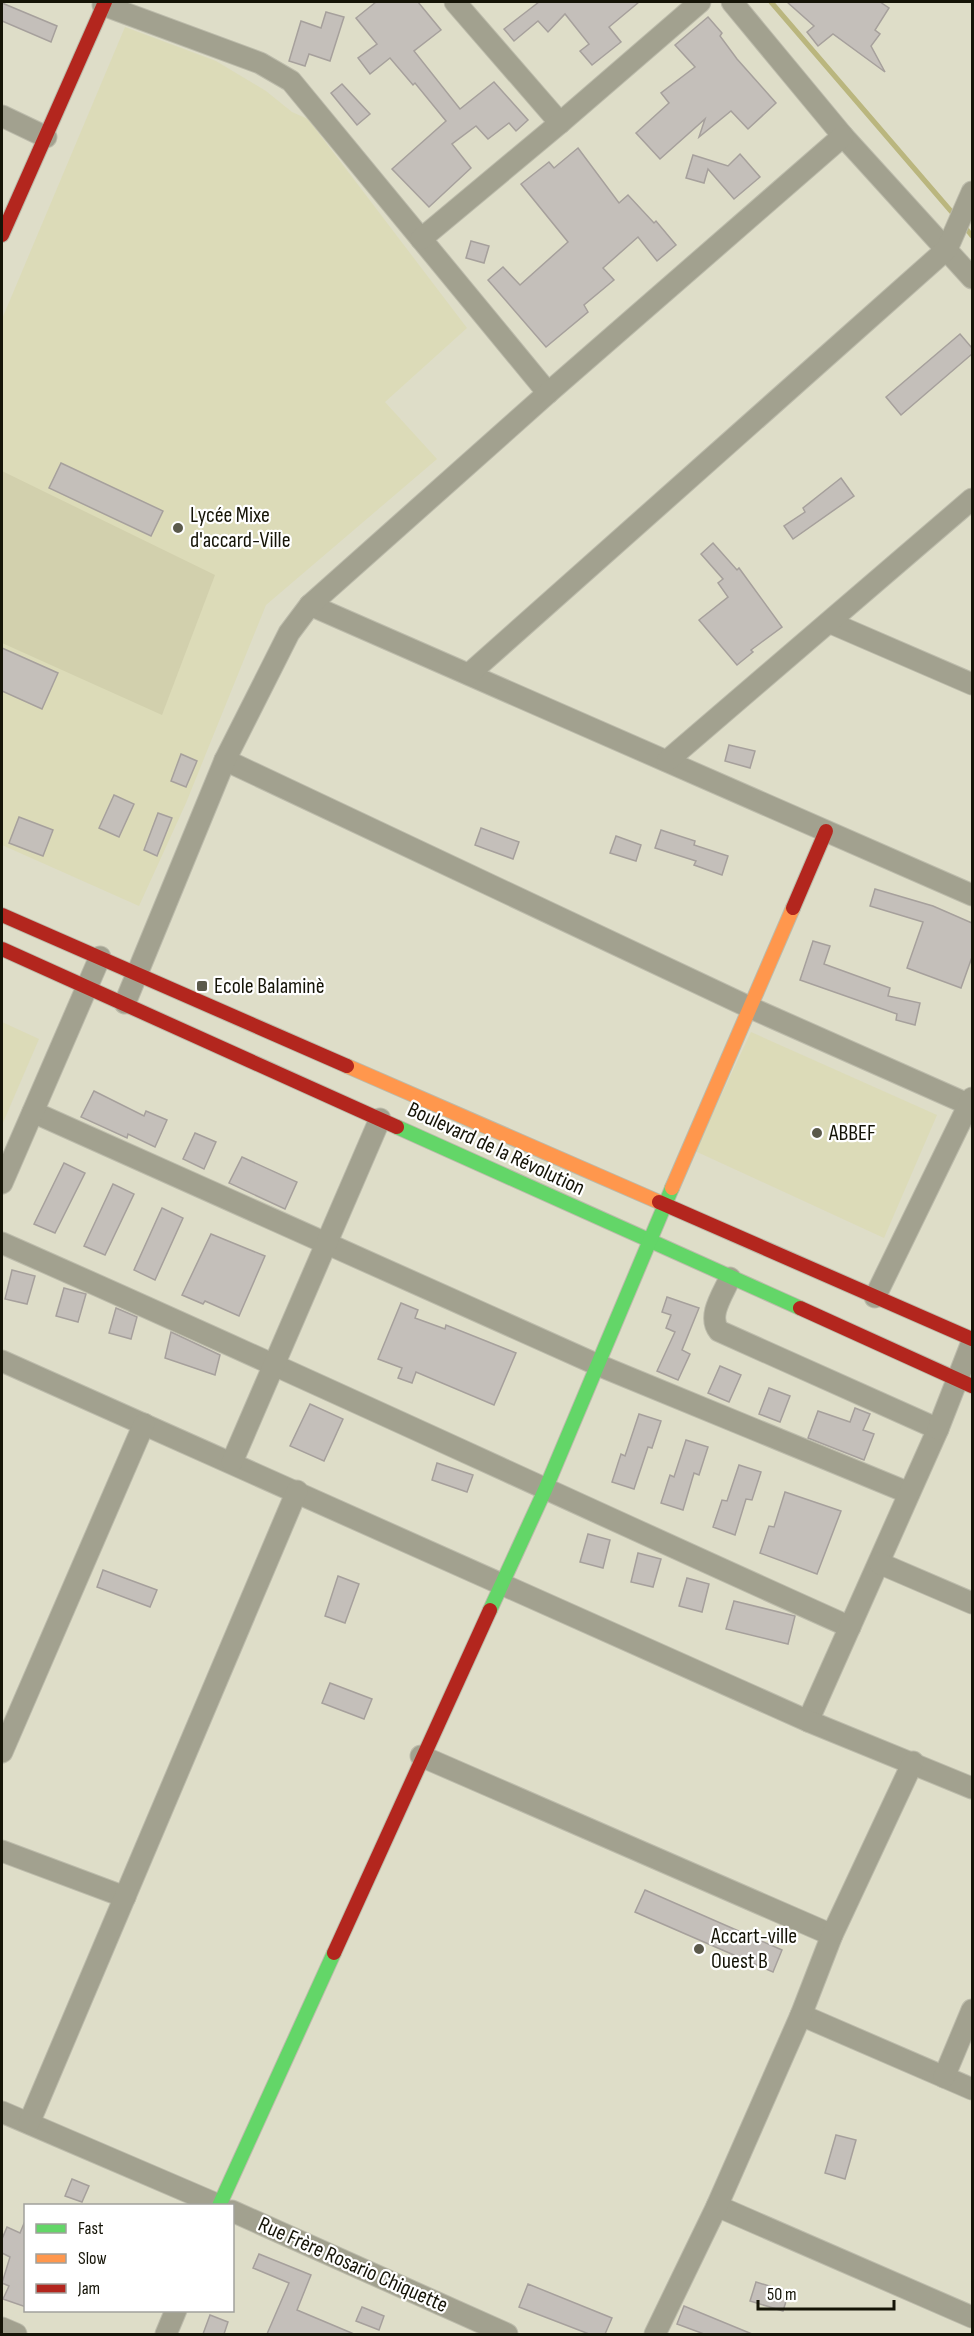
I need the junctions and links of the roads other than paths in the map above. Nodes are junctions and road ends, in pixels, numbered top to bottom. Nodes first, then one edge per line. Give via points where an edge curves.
1 (456, 2) edge
2 (700, 2) edge
3 (732, 2) edge
4 (104, 4) edge
5 (2, 116) edge
6 (561, 123) junction
7 (46, 136) junction
8 (843, 136) junction
9 (972, 192) edge
10 (2, 235) edge
11 (421, 239) junction
12 (946, 249) junction
13 (972, 278) edge
14 (548, 393) junction
15 (972, 499) edge
16 (310, 605) junction
17 (831, 623) junction
18 (469, 674) junction
19 (972, 684) edge
20 (225, 760) junction
21 (667, 761) junction
22 (826, 831) junction
23 (972, 895) edge
24 (2, 915) edge
25 (2, 949) edge
26 (100, 957) junction
27 (137, 972) junction
28 (86, 986) junction
29 (125, 1003) junction
30 (751, 1008) junction
31 (971, 1103) edge
32 (33, 1112) junction
33 (380, 1119) junction
34 (2, 1183) edge
35 (665, 1203) junction
36 (649, 1242) junction
37 (2, 1243) edge
38 (327, 1243) junction
39 (730, 1278) junction
40 (875, 1297) junction
41 (972, 1340) edge
42 (2, 1361) edge
43 (276, 1364) junction
44 (598, 1365) junction
45 (965, 1383) edge
46 (144, 1424) junction
47 (938, 1429) junction
48 (232, 1462) junction
49 (545, 1490) junction
50 (297, 1491) junction
51 (909, 1493) junction
52 (879, 1563) junction
53 (502, 1584) junction
54 (972, 1603) edge
55 (850, 1627) junction
56 (808, 1721) junction
57 (2, 1752) edge
58 (421, 1756) junction
59 (913, 1762) junction
60 (972, 1788) edge
61 (2, 1851) edge
62 (125, 1897) junction
63 (832, 1935) junction
64 (972, 2010) edge
65 (801, 2015) junction
66 (944, 2077) junction
67 (972, 2089) edge
68 (2, 2112) edge
69 (29, 2123) junction
70 (216, 2204) edge
71 (224, 2204) edge
72 (717, 2206) junction
73 (234, 2212) edge
74 (175, 2312) edge
75 (972, 2317) edge
76 (2, 2328) edge
77 (16, 2334) edge
78 (166, 2334) edge
79 (507, 2334) edge
80 (655, 2334) edge

1 - 6 street
2 - 6 street
3 - 8 street
4 - 7 main road
4 - 11 street via 260,63 291,81
5 - 7 street
6 - 11 street
7 - 10 main road
8 - 12 street
8 - 14 street
9 - 12 street
11 - 14 street
12 - 13 street
12 - 18 street
14 - 16 street
15 - 17 street
16 - 18 street
16 - 20 street via 289,633
17 - 19 street
17 - 21 street
18 - 21 street
20 - 27 street
20 - 30 street
21 - 22 street
22 - 23 street
22 - 30 main road
24 - 26 main road, Boulevard de la Révolution
25 - 28 main road, Boulevard de la Révolution
26 - 27 main road, Boulevard de la Révolution
26 - 28 street
27 - 29 street
27 - 35 main road, Boulevard de la Révolution
28 - 29 main road, Boulevard de la Révolution
28 - 32 street
29 - 33 main road, Boulevard de la Révolution
30 - 31 street
30 - 35 main road
31 - 40 street
32 - 34 street
32 - 38 street
33 - 36 main road, Boulevard de la Révolution
33 - 38 street
35 - 36 main road
35 - 40 main road, Boulevard de la Révolution
36 - 39 main road, Boulevard de la Révolution
36 - 44 main road
37 - 43 street
38 - 43 street
38 - 44 street
39 - 45 main road, Boulevard de la Révolution
39 - 47 street via 713,1317 719,1331
40 - 41 main road, Boulevard de la Révolution
41 - 45 street
42 - 46 street
43 - 48 street
43 - 49 street
44 - 49 main road
44 - 51 street
45 - 47 street
46 - 48 street
46 - 57 street
47 - 51 street
48 - 50 street
49 - 53 main road
49 - 55 street
50 - 53 street
50 - 62 street
51 - 52 street
52 - 54 street
52 - 55 street
53 - 56 street
53 - 58 main road
55 - 56 street
56 - 59 street
58 - 63 street
58 - 71 main road
59 - 60 street
59 - 63 street
61 - 62 street
62 - 69 street
63 - 65 street
64 - 66 street
65 - 66 street
65 - 72 street
66 - 67 street
68 - 69 street, Rue Frère Rosario Chiquette
69 - 70 street, Rue Frère Rosario Chiquette
72 - 75 street
72 - 80 street
73 - 79 street, Rue Frère Rosario Chiquette
74 - 78 street
76 - 77 street

